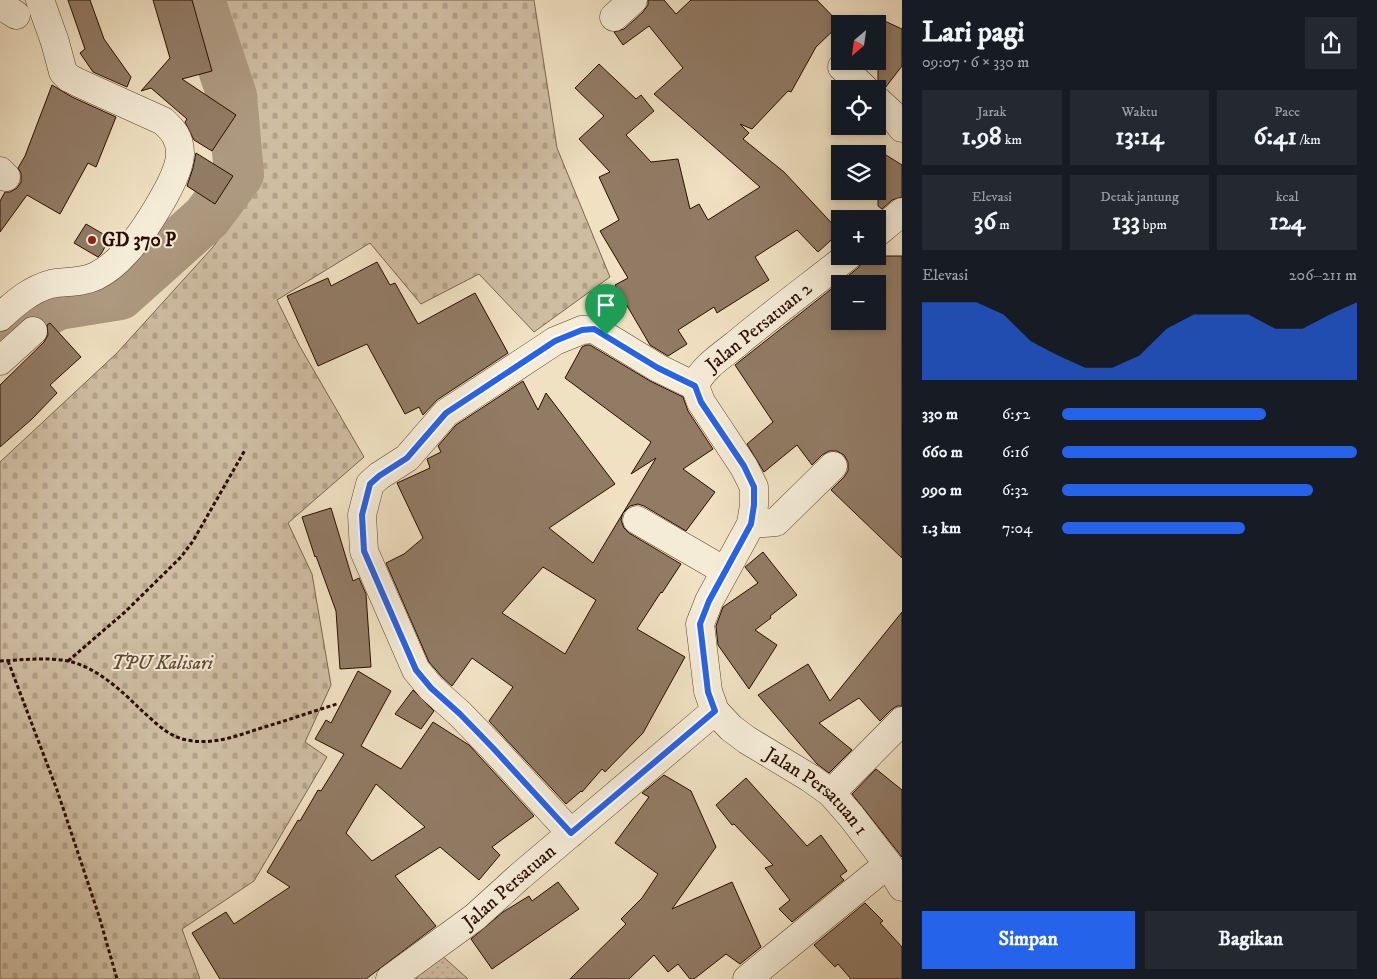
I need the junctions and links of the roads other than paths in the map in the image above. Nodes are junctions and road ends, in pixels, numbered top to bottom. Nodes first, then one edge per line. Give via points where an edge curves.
1 (40, 0) edge
2 (845, 70) edge
3 (856, 80) edge
4 (886, 108) edge
5 (902, 128) edge
6 (902, 212) edge
7 (886, 225) edge
8 (836, 265) edge
9 (0, 317) edge
10 (33, 331) dead end
11 (0, 361) edge
12 (695, 386) junction
13 (833, 466) dead end
14 (636, 520) dead end
15 (751, 524) junction
16 (725, 571) junction
17 (715, 711) junction
18 (902, 720) edge
19 (831, 793) junction
20 (571, 833) junction
21 (888, 864) junction
22 (902, 887) edge
23 (390, 979) edge
24 (747, 979) edge

1 - 9 street via 63,72 79,83 163,121 174,130 180,154 169,187 125,254 95,276 49,284 19,299
2 - 3 street
4 - 5 street
6 - 7 street
8 - 12 street, Jalan Persatuan 2 via 704,371
10 - 11 street
12 - 15 street, Jalan Persatuan 2 via 701,402 744,466 754,487
12 - 20 street via 658,368 594,329 582,330 555,341 446,413 407,458 370,484 366,496 362,515 364,551 416,670
13 - 15 street via 776,522
14 - 16 street
15 - 16 street, Jalan Persatuan 2
16 - 17 street, Jalan Persatuan 2 via 700,624 708,692
17 - 19 street, Jalan Persatuan 1 via 746,740
17 - 20 street, Jalan Persatuan
18 - 19 street
19 - 21 street, Jalan Persatuan 1
20 - 23 street, Jalan Persatuan via 475,917
21 - 22 street, Jalan Persatuan 1
21 - 24 street

